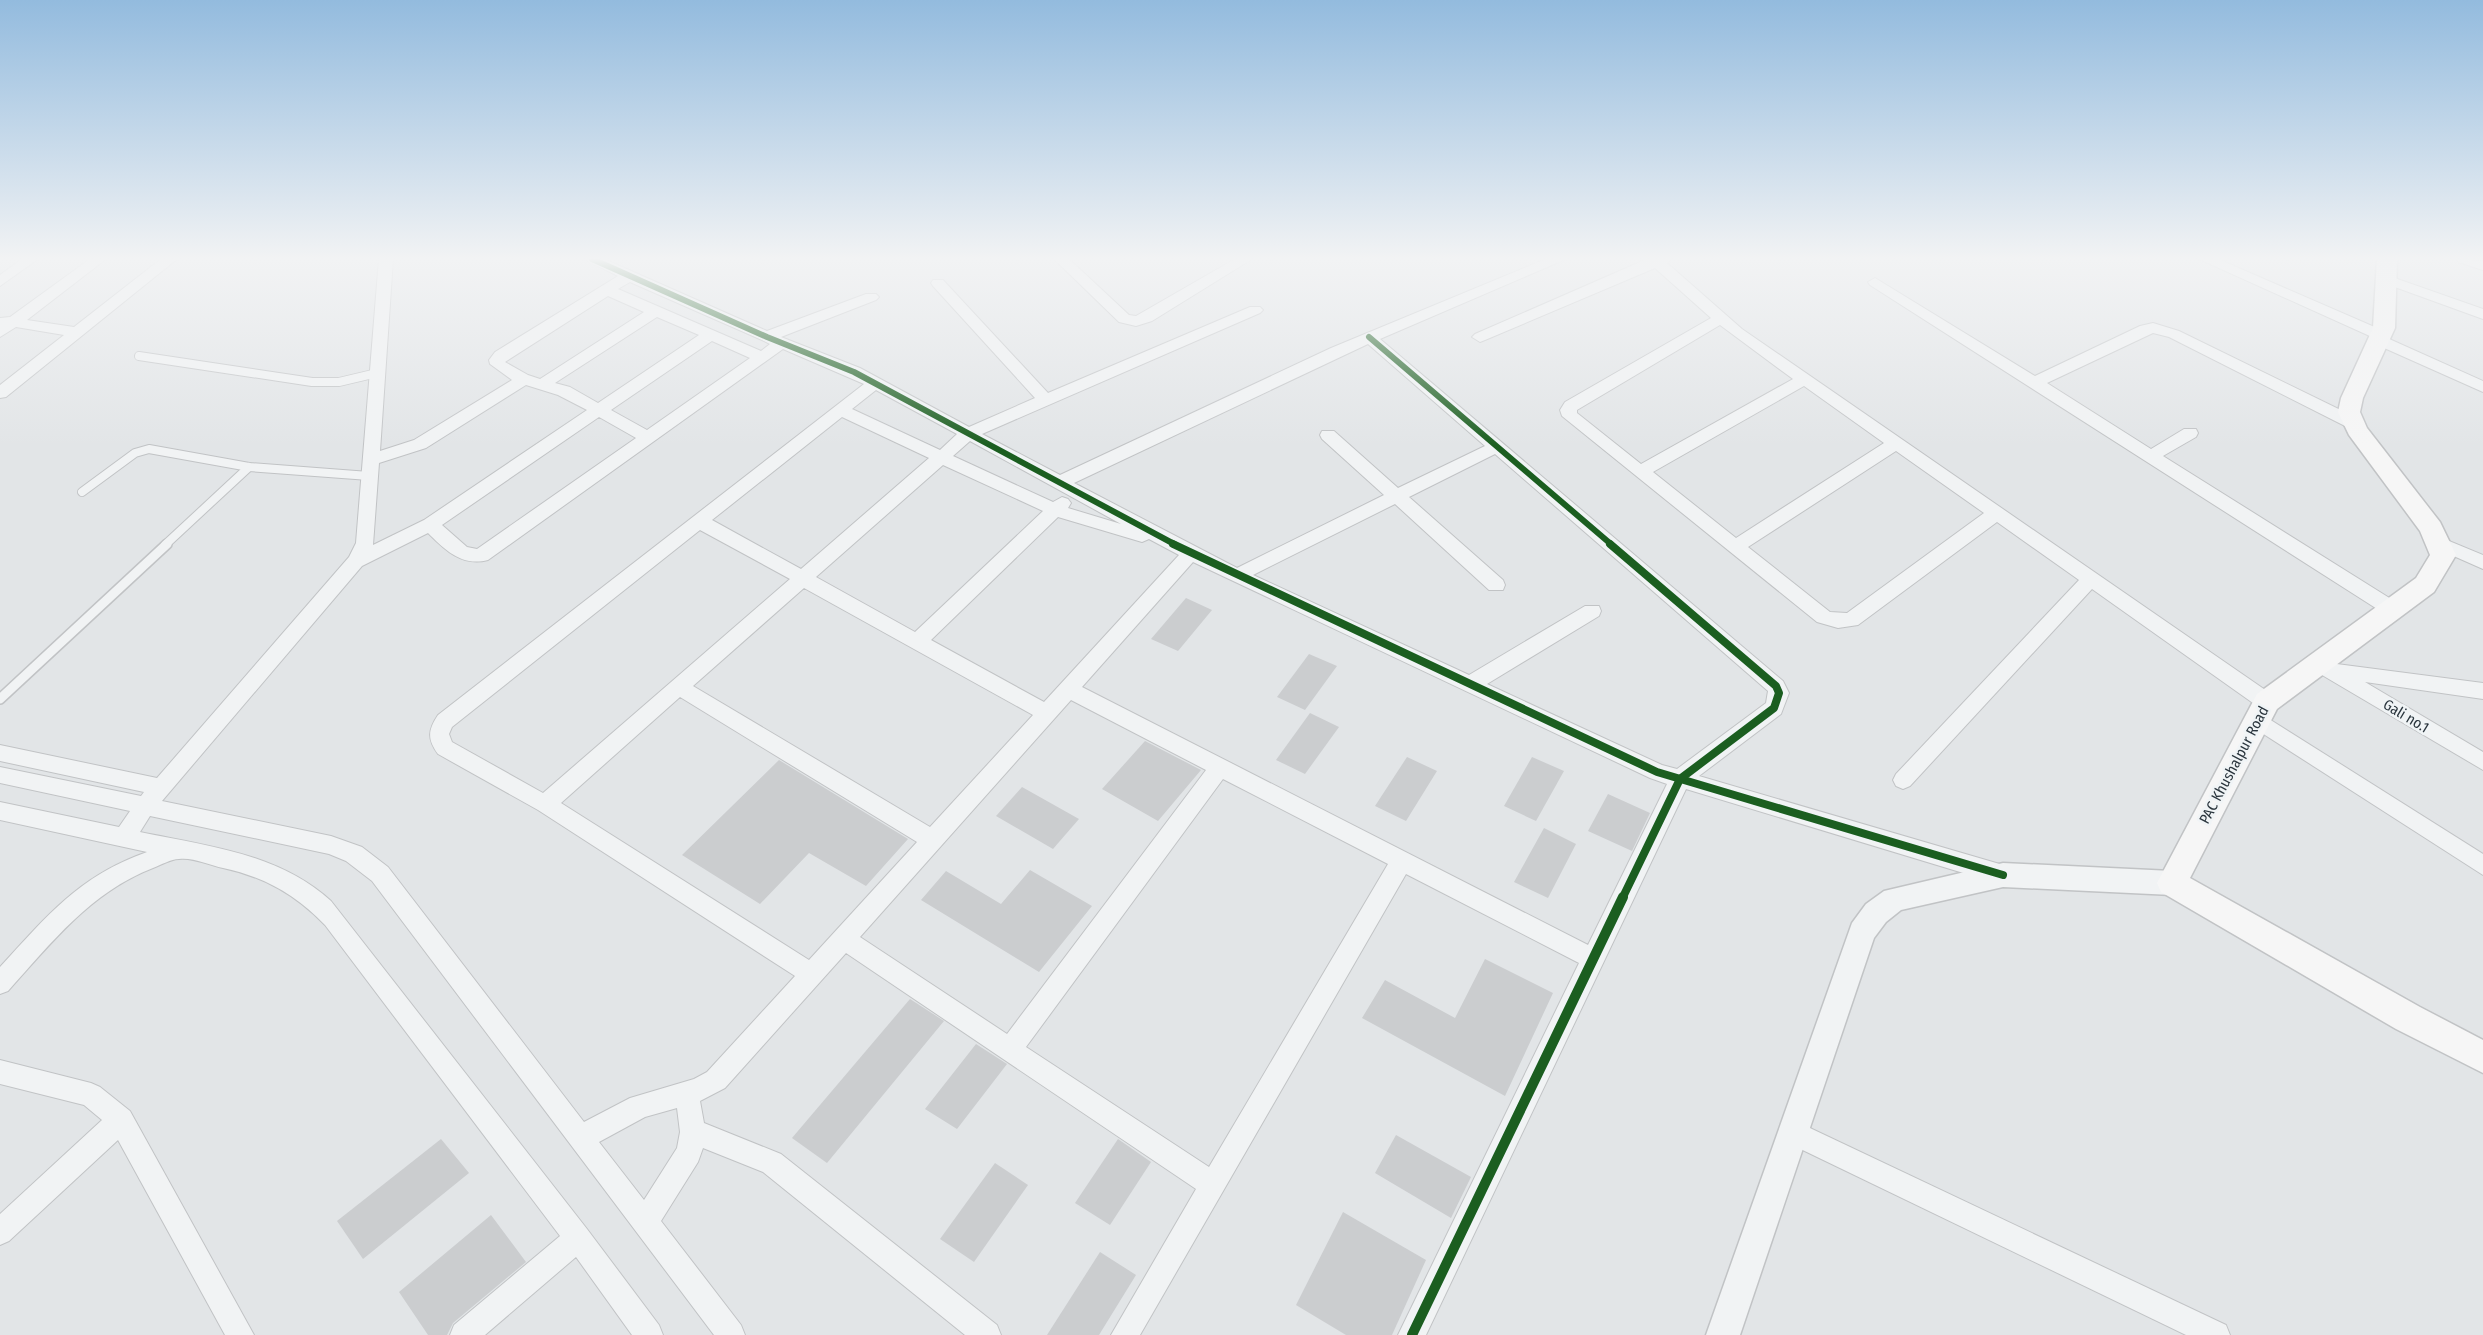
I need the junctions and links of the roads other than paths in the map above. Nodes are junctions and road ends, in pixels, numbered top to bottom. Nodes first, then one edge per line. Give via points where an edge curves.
1 (8, 321) edge
2 (91, 321) edge
3 (381, 321) edge
4 (556, 321) edge
5 (640, 321) edge
6 (680, 321) edge
7 (732, 321) edge
8 (817, 321) edge
9 (973, 321) edge
10 (1229, 321) edge
11 (1407, 321) edge
12 (1516, 321) edge
13 (1716, 321) edge
14 (1723, 321) edge
15 (1937, 321) edge
16 (2344, 321) edge
17 (2384, 321) edge
18 (77, 332) junction
19 (710, 334) junction
20 (1369, 337) junction
21 (1480, 337) dead end
22 (2379, 337) junction
23 (775, 340) junction
24 (139, 356) dead end
25 (762, 357) junction
26 (377, 374) junction
27 (522, 379) junction
28 (1804, 379) junction
29 (2034, 382) junction
30 (874, 383) junction
31 (543, 384) junction
32 (2483, 387) edge
33 (0, 393) edge
34 (1046, 400) junction
35 (596, 410) junction
36 (840, 410) junction
37 (2355, 424) junction
38 (2190, 433) dead end
39 (969, 434) junction
40 (1328, 435) dead end
41 (649, 438) junction
42 (1896, 443) junction
43 (1498, 446) junction
44 (2151, 456) junction
45 (942, 457) junction
46 (249, 467) junction
47 (370, 468) junction
48 (1640, 472) junction
49 (1067, 486) junction
50 (82, 492) dead end
51 (1396, 496) junction
52 (1055, 510) junction
53 (1997, 513) junction
54 (699, 521) junction
55 (430, 524) junction
56 (2437, 542) junction
57 (1735, 548) junction
58 (1187, 550) junction
59 (356, 561) junction
60 (2483, 562) edge
61 (1238, 575) junction
62 (802, 579) junction
63 (2091, 579) junction
64 (1496, 585) dead end
65 (2392, 609) junction
66 (1592, 610) dead end
67 (917, 642) junction
68 (2321, 669) junction
69 (1471, 684) junction
70 (679, 687) junction
71 (1068, 689) junction
72 (2483, 692) edge
73 (0, 699) edge
74 (2262, 711) junction
75 (1046, 713) junction
76 (0, 753) edge
77 (2483, 762) edge
78 (1220, 767) junction
79 (0, 775) edge
80 (1680, 779) junction
81 (1903, 780) dead end
82 (162, 787) junction
83 (544, 804) junction
84 (145, 806) junction
85 (0, 811) edge
86 (124, 837) junction
87 (933, 840) junction
88 (178, 849) junction
89 (1402, 861) junction
90 (2483, 866) edge
91 (2003, 875) junction
92 (2172, 884) junction
93 (844, 939) junction
94 (1593, 959) junction
95 (812, 974) junction
96 (0, 982) edge
97 (1010, 1049) junction
98 (2483, 1057) edge
99 (0, 1072) edge
100 (687, 1096) junction
101 (121, 1120) junction
102 (693, 1132) junction
103 (1793, 1132) junction
104 (581, 1138) junction
105 (1212, 1184) junction
106 (645, 1222) junction
107 (0, 1232) edge
108 (578, 1238) junction
109 (2213, 1334) edge
110 (240, 1335) edge
111 (464, 1335) edge
112 (649, 1335) edge
113 (731, 1335) edge
114 (987, 1335) edge
115 (1125, 1335) edge
116 (1412, 1335) edge
117 (1723, 1335) edge

1 - 18 street
2 - 18 street
3 - 26 street
4 - 27 street via 497,360
5 - 31 street
6 - 19 street
7 - 23 street
8 - 23 street
9 - 34 street
10 - 34 street
11 - 20 street
12 - 21 street
13 - 48 street via 1568,410 1570,416
14 - 28 street
15 - 29 street
16 - 22 street
17 - 22 main road
18 - 33 street
19 - 25 street
19 - 35 street
20 - 43 street
20 - 49 street
22 - 32 street
22 - 37 main road via 2352,399 2349,412
23 - 25 street
23 - 30 street
24 - 26 lane via 312,382 339,382
25 - 41 street
26 - 47 street
27 - 31 street
27 - 47 street via 420,444
28 - 42 street
28 - 48 street
29 - 37 street via 2145,328 2153,328 2174,334
29 - 44 street
30 - 36 street
30 - 39 street
31 - 35 street
34 - 39 street
35 - 41 street
35 - 55 street
36 - 45 street
36 - 54 street
37 - 56 main road via 2431,528
38 - 44 street
39 - 45 street
39 - 49 street
40 - 51 street
41 - 55 street via 482,555 466,556
42 - 53 street
42 - 57 street
43 - 51 street
43 - 80 street via 1776,686 1779,693 1774,708
44 - 65 street
45 - 52 street
45 - 62 street
46 - 47 lane
46 - 50 lane via 149,448 135,453
46 - 73 lane
47 - 59 street via 365,543
48 - 57 street
49 - 52 street
49 - 58 street
51 - 61 street
51 - 64 street
52 - 58 street
52 - 67 street
53 - 57 street via 1851,620 1824,617
53 - 63 street
54 - 62 street
54 - 83 street via 445,721 438,731 438,740 445,748
55 - 59 street
56 - 60 street
56 - 65 main road, PAC Khushalpur Road via 2443,555 2425,585
58 - 61 street
58 - 71 street
59 - 82 street
61 - 69 street
62 - 67 street
62 - 70 street
63 - 74 street
63 - 81 street
65 - 68 main road, PAC Khushalpur Road
66 - 69 street
67 - 75 street
68 - 72 street
68 - 74 main road, PAC Khushalpur Road
68 - 77 street, Gali no.1
69 - 80 street via 1657,772
70 - 83 street
70 - 87 street
71 - 75 street
71 - 78 street
74 - 90 street
74 - 92 main road, PAC Khushalpur Road
75 - 87 street
76 - 82 street
78 - 89 street
78 - 97 street
79 - 84 street
80 - 91 street
80 - 94 street
82 - 84 street
83 - 95 street
84 - 86 street
84 - 104 street via 331,845 372,867
85 - 86 street
86 - 88 street
87 - 93 street
88 - 96 street via 125,869 101,883
88 - 108 street via 248,864 280,875 311,894
89 - 94 street
89 - 105 street
91 - 92 street
91 - 103 street via 1894,900 1876,913 1862,932
92 - 98 main road
93 - 95 street
93 - 97 street
94 - 116 street
95 - 100 street via 716,1080
97 - 105 street
99 - 101 street via 91,1095
100 - 102 street
100 - 104 street via 637,1108
101 - 107 street
101 - 110 street
102 - 106 street via 684,1161
102 - 114 street via 772,1164
103 - 109 street
103 - 117 street
104 - 106 street
105 - 115 street
106 - 113 street
108 - 111 street
108 - 112 street

